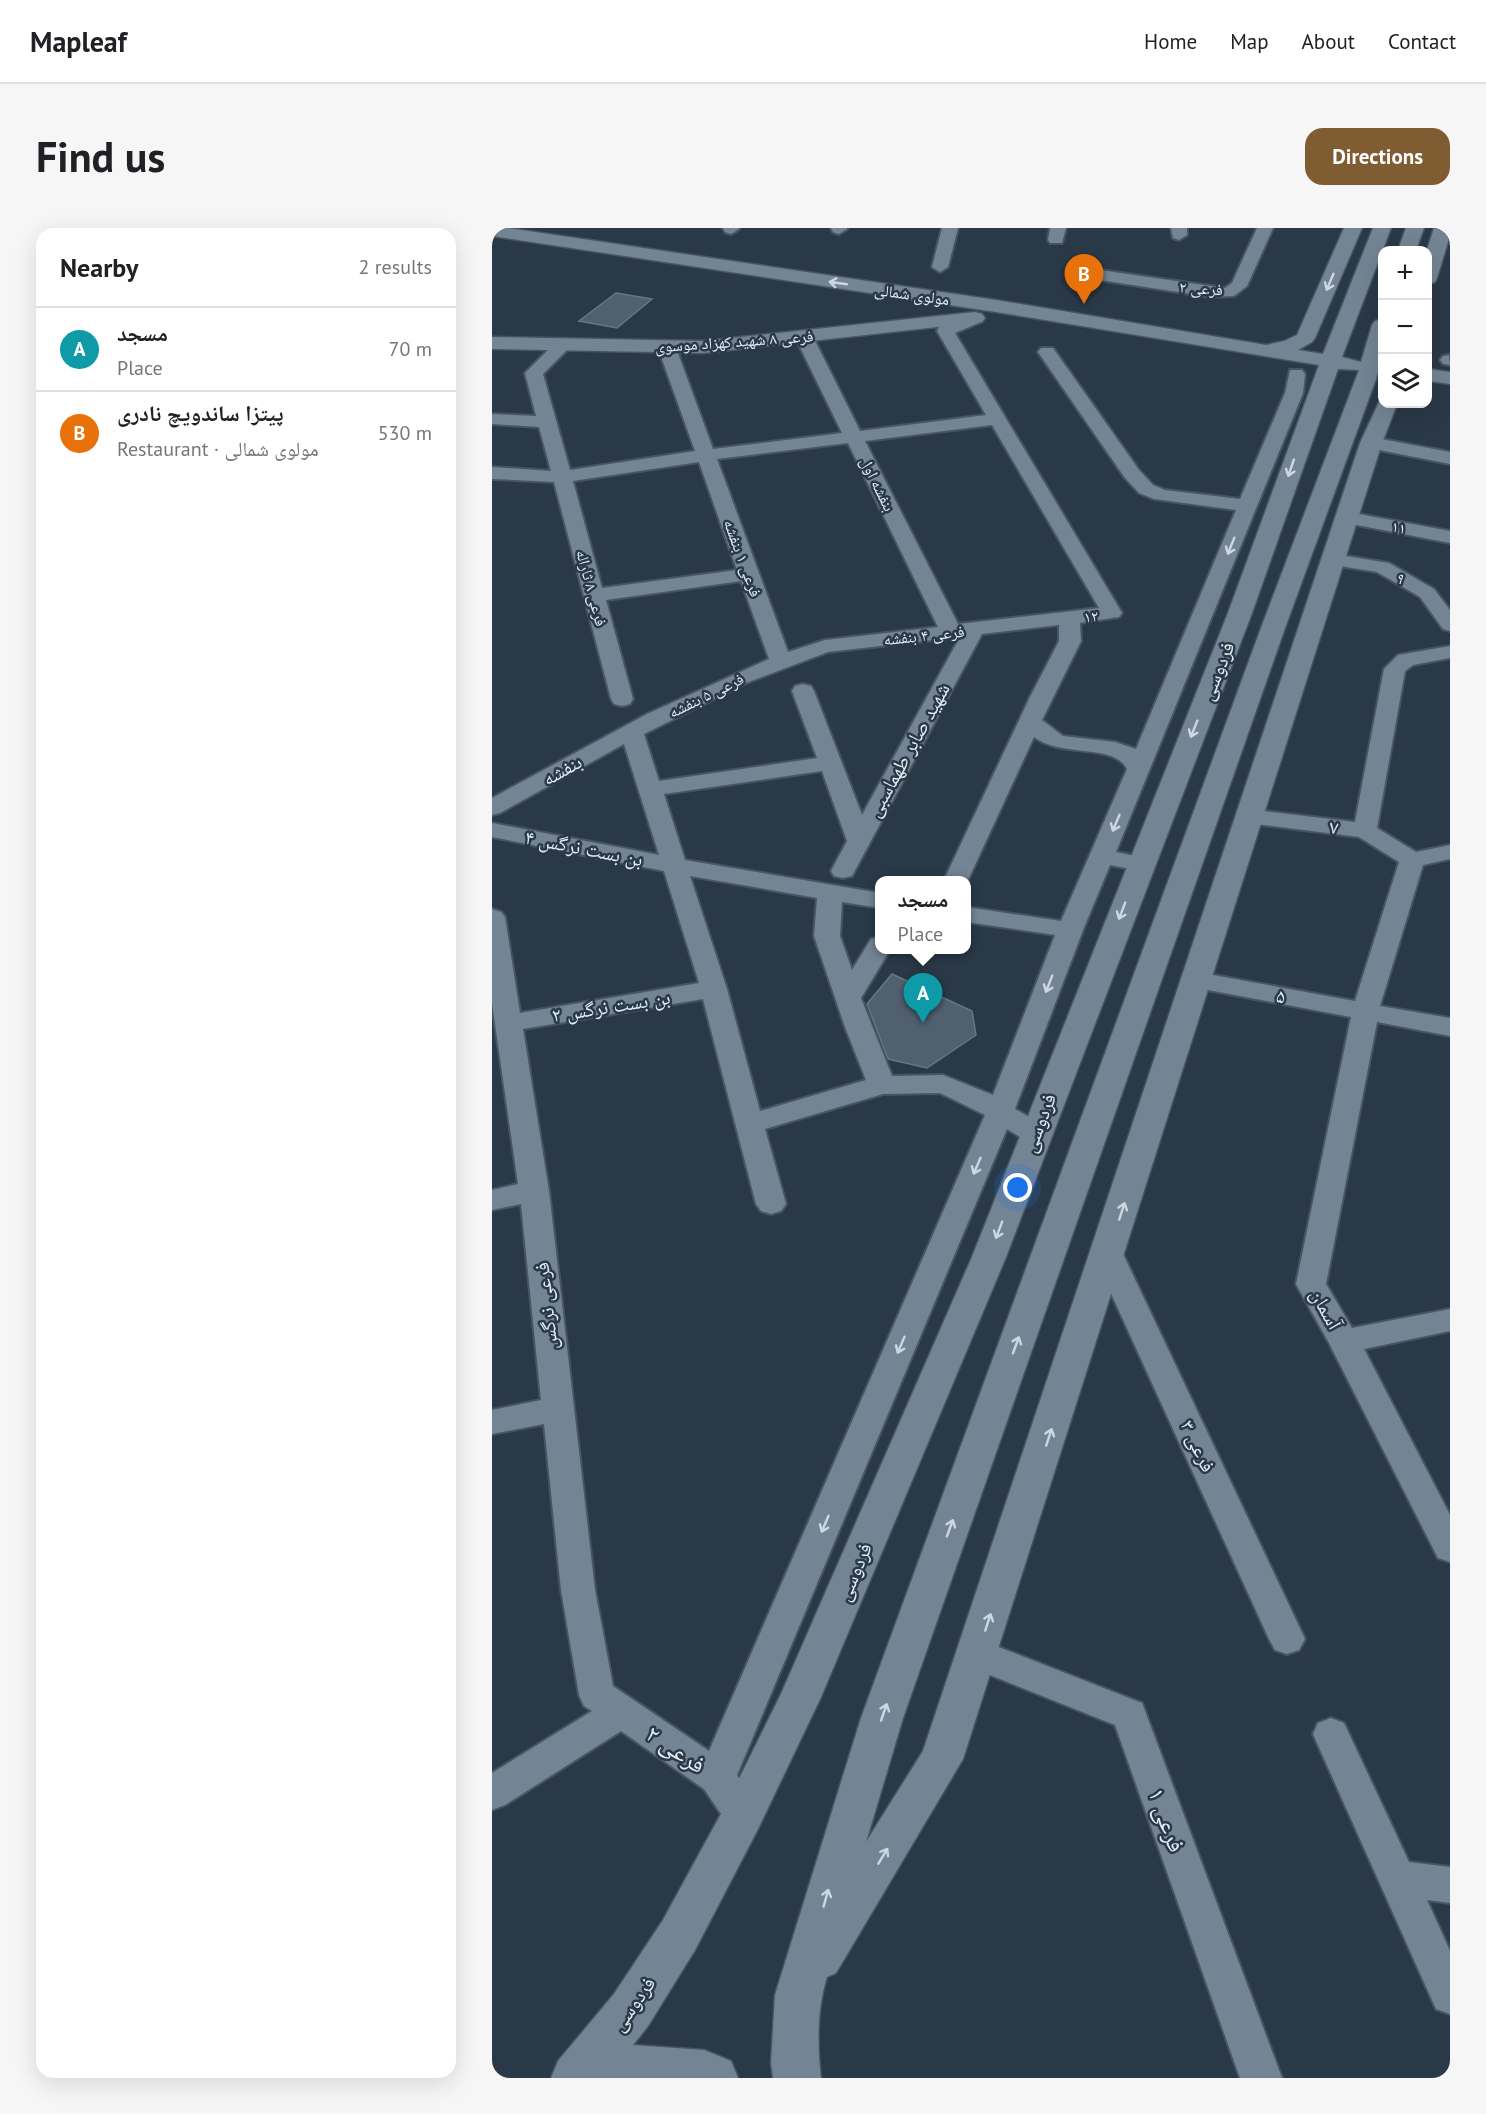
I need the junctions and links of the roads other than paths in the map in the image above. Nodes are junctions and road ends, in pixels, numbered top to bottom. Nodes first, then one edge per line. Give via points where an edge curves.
1 (950, 228) edge
2 (1265, 228) edge
3 (1353, 228) edge
4 (1382, 228) edge
5 (1415, 228) edge
6 (1443, 228) edge
7 (506, 231) edge
8 (492, 245) edge
9 (1408, 246) edge
10 (1377, 257) edge
11 (1432, 265) edge
12 (940, 267) dead end
13 (1100, 275) dead end
14 (985, 314) junction
15 (1037, 320) junction
16 (804, 337) junction
17 (492, 343) edge
18 (565, 343) junction
19 (667, 348) junction
20 (1251, 350) junction
21 (1047, 352) dead end
22 (1380, 354) edge
23 (1275, 365) junction
24 (1318, 376) junction
25 (1377, 380) edge
26 (998, 418) junction
27 (548, 422) junction
28 (495, 425) edge
29 (1304, 430) junction
30 (854, 436) junction
31 (1358, 438) junction
32 (706, 455) junction
33 (1450, 458) edge
34 (492, 472) edge
35 (562, 477) junction
36 (1247, 506) junction
37 (1348, 518) junction
38 (1450, 537) edge
39 (1334, 560) junction
40 (749, 574) junction
41 (595, 595) junction
42 (1069, 618) junction
43 (1450, 625) edge
44 (963, 631) junction
45 (1450, 652) edge
46 (780, 660) junction
47 (803, 691) dead end
48 (622, 699) dead end
49 (1030, 721) junction
50 (632, 732) junction
51 (830, 763) junction
52 (1139, 769) junction
53 (651, 789) junction
54 (492, 808) edge
55 (1248, 816) junction
56 (492, 830) edge
57 (1365, 831) junction
58 (859, 840) junction
59 (1450, 852) edge
60 (1102, 856) junction
61 (1412, 860) junction
62 (1141, 864) junction
63 (676, 866) junction
64 (958, 876) edge
65 (836, 882) junction
66 (875, 898) edge
67 (971, 915) edge
68 (492, 917) edge
69 (1070, 930) junction
70 (875, 952) edge
71 (1197, 980) junction
72 (714, 989) junction
73 (848, 998) junction
74 (1365, 1013) junction
75 (508, 1023) junction
76 (1450, 1027) edge
77 (882, 1085) junction
78 (1000, 1112) junction
79 (750, 1124) junction
80 (1035, 1133) junction
81 (534, 1191) junction
82 (492, 1200) edge
83 (771, 1204) dead end
84 (1108, 1254) junction
85 (1450, 1320) edge
86 (1344, 1341) junction
87 (557, 1409) junction
88 (492, 1422) edge
89 (1450, 1548) edge
90 (1287, 1639) dead end
91 (978, 1654) junction
92 (609, 1704) junction
93 (1331, 1734) dead end
94 (717, 1777) junction
95 (492, 1793) edge
96 (743, 1815) junction
97 (1398, 1879) junction
98 (1450, 1885) edge
99 (798, 1995) junction
100 (1450, 1995) edge
101 (575, 2078) edge
102 (585, 2078) edge
103 (714, 2078) edge
104 (797, 2078) edge
105 (1261, 2078) edge

1 - 12 street
2 - 13 street, فرعی ۲ via 1239,286 1228,293
3 -> 20 street via 1305,338 1283,348
4 - 10 street, فردوسی
5 - 9 street
6 - 11 street
14 -> 7 street, مولوی شمالی
8 - 14 street, مولوی شمالی
10 - 24 street, فردوسی
14 - 15 street, مولوی شمالی
14 - 16 street, فرعی ۸ شهید کهزاد موسوی
14 - 26 street via 945,331
15 - 20 street, مولوی شمالی
15 - 23 street, مولوی شمالی
16 - 19 street, فرعی ۸ شهید کهزاد موسوی
16 - 30 street, بنفشه اول
17 - 18 street, فرعی ۸ شهید کهزاد موسوی
18 - 19 street, فرعی ۸ شهید کهزاد موسوی
18 - 27 street, فرعی ۸ ثاراله via 534,373
19 - 32 street, فرعی ۱ بنفشه
20 - 24 street, مولوی شمالی
21 - 36 street via 1146,489 1161,495
22 - 25 street
23 - 24 street
23 - 24 street, مولوی شمالی
24 - 25 street
24 - 29 street, فردوسی
24 - 36 street via 1294,393
25 - 31 street
26 - 30 street
26 - 42 street, ۱۲ via 1112,613
27 - 28 street
27 - 35 street, فرعی ۸ ثاراله
29 - 31 street via 1328,426
29 -> 62 street, فردوسی via 1240,613
30 - 32 street
30 - 44 street, بنفشه اول
31 - 33 street
31 - 37 street
99 -> 31 street, فردوسی via 882,1718
32 - 35 street
32 - 40 street, فرعی ۱ بنفشه
34 - 35 street
35 - 41 street, فرعی ۸ ثاراله
36 -> 52 street
37 - 38 street, ۱۱
37 - 39 street
39 - 43 street, ۹ via 1382,567 1427,593
39 - 55 street
40 - 41 street
40 - 46 street, فرعی ۱ بنفشه
41 - 48 street, فرعی ۸ ثاراله
42 - 44 street, فرعی ۴ بنفشه
42 - 49 street via 1070,641
44 - 46 street, فرعی ۴ بنفشه via 825,646
44 - 58 street, شهید صابر طهماسبی
45 - 57 street via 1406,660 1395,669
46 - 50 street, فرعی ۵ بنفشه
47 - 51 street
49 - 52 street via 1054,740 1124,751 1137,761
49 - 64 street
50 - 53 street
50 - 54 street, بنفشه
51 - 53 street
51 - 58 street
52 -> 60 street
53 - 63 street
55 - 57 street, ۷
55 - 71 street
56 - 63 street, بن بست نرگس ۴
57 - 61 street, ۷
58 - 65 street, شهید صابر طهماسبی
59 - 61 street
60 - 62 street
60 - 69 street
61 - 74 street, آسمان
62 -> 80 street, فردوسی
63 - 65 street, بن بست نرگس ۴
63 - 72 street
65 - 66 street, بن بست نرگس ۴
65 - 73 street via 828,936
67 - 69 street
68 - 75 street, فرعی نرگس
69 -> 78 street
70 - 73 street
71 - 74 street, ۵
84 -> 71 street
72 - 75 street, بن بست نرگس ۲
72 - 79 street
73 - 77 street
74 - 76 street, ۵
74 - 86 street, آسمان via 1311,1284
75 - 81 street, فرعی نرگس
77 - 78 street via 943,1084
77 - 79 street
78 - 80 street
78 -> 94 street
79 - 83 street
80 -> 96 street, فردوسی via 988,1257 858,1562 800,1697
81 - 82 street
81 - 87 street, فرعی نرگس
84 - 90 street, فرعی ۳
91 -> 84 street
85 - 86 street
86 - 89 street, آسمان
87 - 88 street
87 - 92 street, فرعی نرگس via 578,1590
99 -> 91 street via 942,1759
91 - 105 street, فرعی ۱ via 1129,1714
92 - 94 street, فرعی ۲
92 - 95 street
93 - 97 street
94 - 96 street, فرعی ۲
96 - 101 street, فردوسی via 679,1935 637,2001
97 - 98 street
97 - 100 street
99 - 104 street, فردوسی
102 - 103 street via 639,2067

